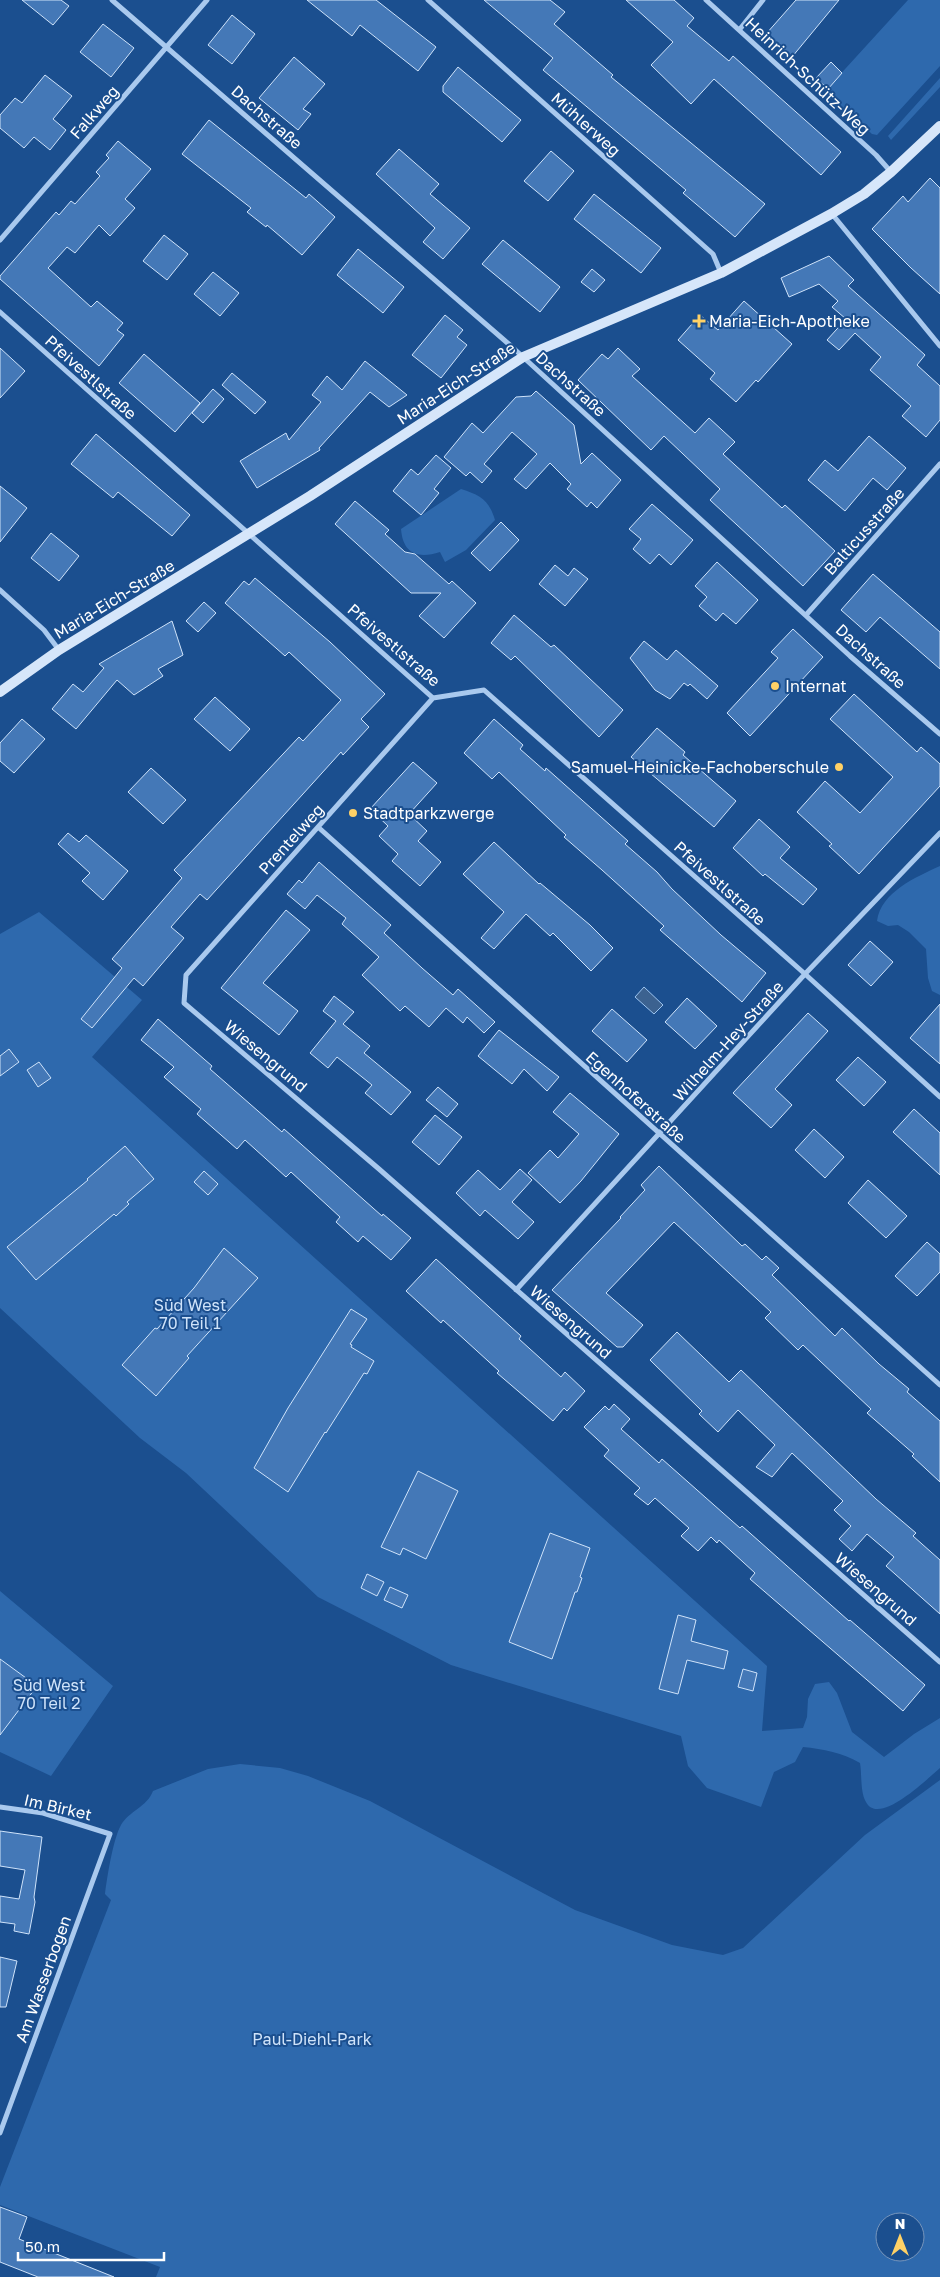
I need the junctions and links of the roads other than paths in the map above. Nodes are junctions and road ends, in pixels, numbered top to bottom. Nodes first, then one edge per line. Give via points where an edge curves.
1 (112, 0) edge
2 (207, 0) edge
3 (428, 0) edge
4 (706, 0) edge
5 (763, 0) edge
6 (740, 30) junction
7 (167, 47) junction
8 (940, 126) edge
9 (891, 172) junction
10 (831, 214) junction
11 (0, 240) edge
12 (721, 273) junction
13 (0, 312) edge
14 (940, 346) edge
15 (522, 356) junction
16 (940, 464) edge
17 (249, 534) junction
18 (0, 590) edge
19 (806, 615) junction
20 (59, 650) junction
21 (0, 692) edge
22 (432, 698) junction
23 (940, 734) edge
24 (318, 827) junction
25 (940, 833) edge
26 (805, 974) junction
27 (184, 1003) joint
28 (940, 1097) edge
29 (659, 1134) junction
30 (516, 1290) junction
31 (940, 1384) edge
32 (940, 1662) edge
33 (0, 1807) edge
34 (110, 1834) joint
35 (0, 2133) edge

1 - 7 street, Dachstraße
2 - 7 street, Falkweg
3 - 12 street, Mühlerweg via 713,254
4 - 6 street, Heinrich-Schütz-Weg
5 - 6 street
6 - 9 street, Heinrich-Schütz-Weg
7 - 11 street, Falkweg
7 - 15 street, Dachstraße
8 - 9 street, Maria-Eich-Straße
9 - 10 street, Maria-Eich-Straße via 864,194
10 - 12 street, Maria-Eich-Straße
10 - 14 street
12 - 15 street, Maria-Eich-Straße
13 - 17 street, Pfeivestlstraße
15 - 17 street, Maria-Eich-Straße
15 - 19 street, Dachstraße
16 - 19 street, Balticusstraße
17 - 20 street, Maria-Eich-Straße
17 - 22 street, Pfeivestlstraße
18 - 20 street via 44,630
19 - 23 street, Dachstraße
20 - 21 street, Maria-Eich-Straße
22 - 24 street, Prentelweg
22 - 26 street, Pfeivestlstraße via 484,690
24 - 27 street, Prentelweg via 186,975
24 - 29 street, Egenhoferstraße
25 - 26 street, Wilhelm-Hey-Straße
26 - 28 street, Pfeivestlstraße
26 - 29 street, Wilhelm-Hey-Straße
27 - 30 street, Wiesengrund
29 - 30 street, Wilhelm-Hey-Straße
29 - 31 street, Egenhoferstraße
30 - 32 street, Wiesengrund
33 - 34 street, Im Birket via 43,1813
34 - 35 street, Am Wasserbogen

